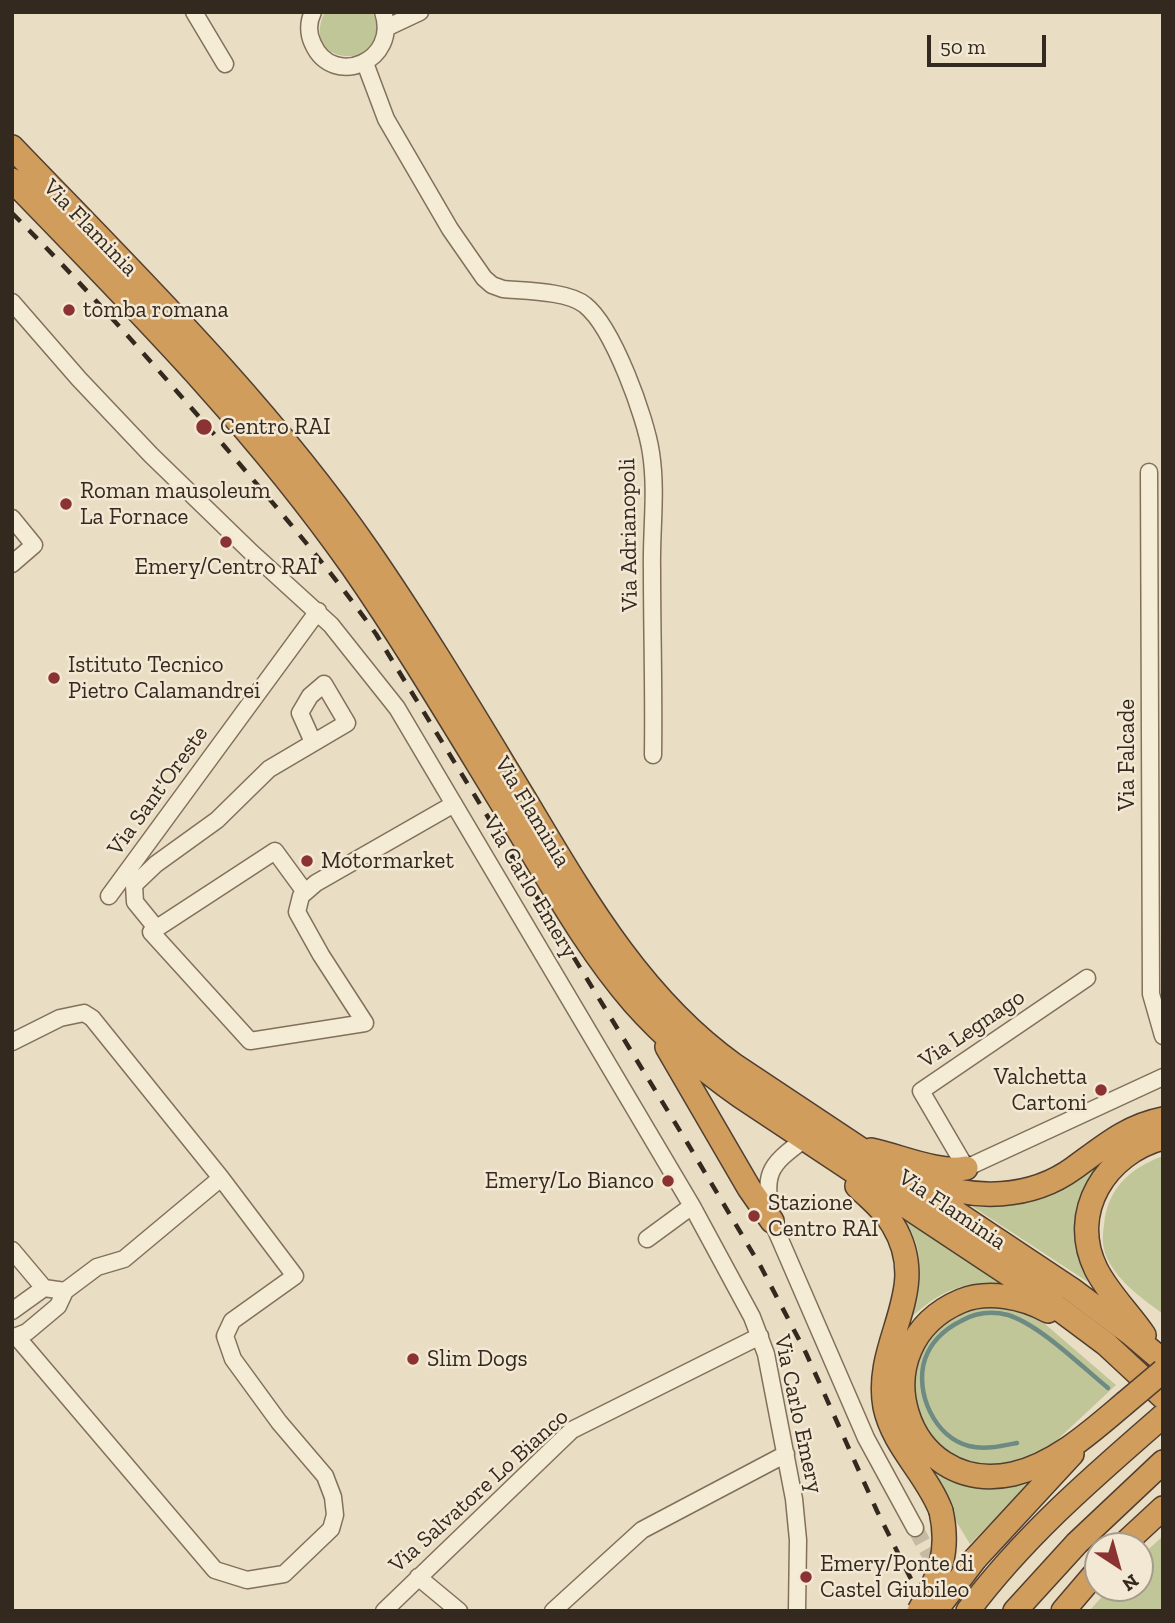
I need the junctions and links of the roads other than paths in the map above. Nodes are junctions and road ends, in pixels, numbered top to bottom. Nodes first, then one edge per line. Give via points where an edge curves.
1 (194, 12) edge
2 (313, 12) edge
3 (420, 12) edge
4 (384, 20) edge
5 (365, 63) junction
6 (225, 64) dead end
7 (12, 147) edge
8 (12, 180) edge
9 (12, 302) edge
10 (1149, 472) dead end
11 (12, 519) edge
12 (12, 564) edge
13 (318, 611) junction
14 (313, 742) dead end
15 (653, 755) dead end
16 (454, 804) junction
17 (305, 892) junction
18 (109, 896) dead end
19 (157, 929) junction
20 (1087, 978) dead end
21 (646, 1015) junction
22 (1163, 1036) edge
23 (12, 1042) edge
24 (1163, 1077) edge
25 (1163, 1119) edge
26 (1163, 1138) edge
27 (805, 1139) junction
28 (859, 1147) junction
29 (827, 1153) junction
30 (966, 1168) junction
31 (893, 1171) junction
32 (221, 1178) junction
33 (692, 1206) junction
34 (772, 1221) junction
35 (647, 1239) dead end
36 (12, 1250) edge
37 (44, 1288) junction
38 (65, 1291) junction
39 (12, 1311) edge
40 (760, 1336) junction
41 (14, 1337) edge
42 (1105, 1344) junction
43 (1160, 1362) edge
44 (1163, 1397) edge
45 (1156, 1422) edge
46 (1096, 1429) junction
47 (786, 1454) junction
48 (1163, 1462) edge
49 (1163, 1508) edge
50 (915, 1528) tunnel mouth
51 (1137, 1532) edge
52 (418, 1577) junction
53 (1084, 1586) edge
54 (384, 1611) edge
55 (459, 1611) edge
56 (553, 1611) edge
57 (797, 1611) edge
58 (919, 1611) edge
59 (937, 1611) edge
60 (968, 1611) edge
61 (1015, 1611) edge
62 (1063, 1611) edge

1 - 6 street
2 - 5 street via 310,39 323,58 343,66
3 - 4 street
4 - 5 street via 380,48
5 - 15 street, Via Adrianopoli via 386,119 484,278 503,289 583,303 616,349 640,411 651,456
7 - 28 highway, Via Flaminia via 206,349 309,471 405,606 614,941 679,1020 717,1053
8 - 21 highway, Via Flaminia via 192,368 272,459 409,653 580,930
9 - 13 street, Via Carlo Emery via 150,455
10 - 22 street, Via Falcade via 1151,993
11 - 12 street via 34,545
13 - 16 street, Via Carlo Emery via 397,708
13 - 18 street, Via Sant'Oreste
14 - 19 street via 269,769 217,820 134,885 135,902
16 - 17 street
16 - 33 street, Via Carlo Emery
17 - 19 street via 275,851
17 - 19 street via 297,912 365,1023 250,1041 151,932
20 - 30 street, Via Legnago via 921,1091
21 - 27 highway, Via Flaminia via 720,1082
21 - 34 highway
23 - 32 street via 60,1018 84,1013
24 - 30 street
25 - 31 highway via 1126,1131 1055,1180 1014,1193 955,1192
26 - 43 highway via 1140,1145 1111,1167 1098,1187 1087,1232 1101,1279
27 - 29 highway, Via Flaminia
27 - 34 street via 770,1171 767,1189
28 - 30 highway via 934,1168
28 - 31 highway, Via Flaminia
29 - 42 highway, Via Flaminia via 1043,1297
29 - 58 highway, bridge via 886,1214 903,1247 907,1287 886,1361 885,1406 893,1429 934,1495 945,1539 938,1576
31 - 43 highway, Via Flaminia via 1070,1289
32 - 38 street via 124,1259 97,1267
32 - 41 street via 295,1276 232,1321 225,1336 233,1359 325,1476 333,1497 331,1529 284,1574 247,1580 215,1570
33 - 35 street
33 - 40 street, Via Carlo Emery
34 - 50 street via 866,1437
36 - 37 street
37 - 38 street
37 - 39 street
38 - 41 street via 58,1306
40 - 47 street, Via Carlo Emery
40 - 52 street, Via Salvatore Lo Bianco via 572,1430
42 - 44 highway
42 - 46 highway via 1038,1305 999,1295 968,1298 924,1326 909,1350 902,1378 905,1407 918,1437 947,1465 971,1474 1000,1476 1025,1470
43 - 46 highway, bridge via 1125,1404
45 - 60 highway via 1041,1524
46 - 59 highway, bridge via 1010,1518
47 - 56 street via 642,1530
47 - 57 street, Via Carlo Emery via 798,1540
48 - 61 highway via 1077,1543
49 - 51 highway
52 - 54 street, Via Salvatore Lo Bianco
52 - 55 street
53 - 62 highway

